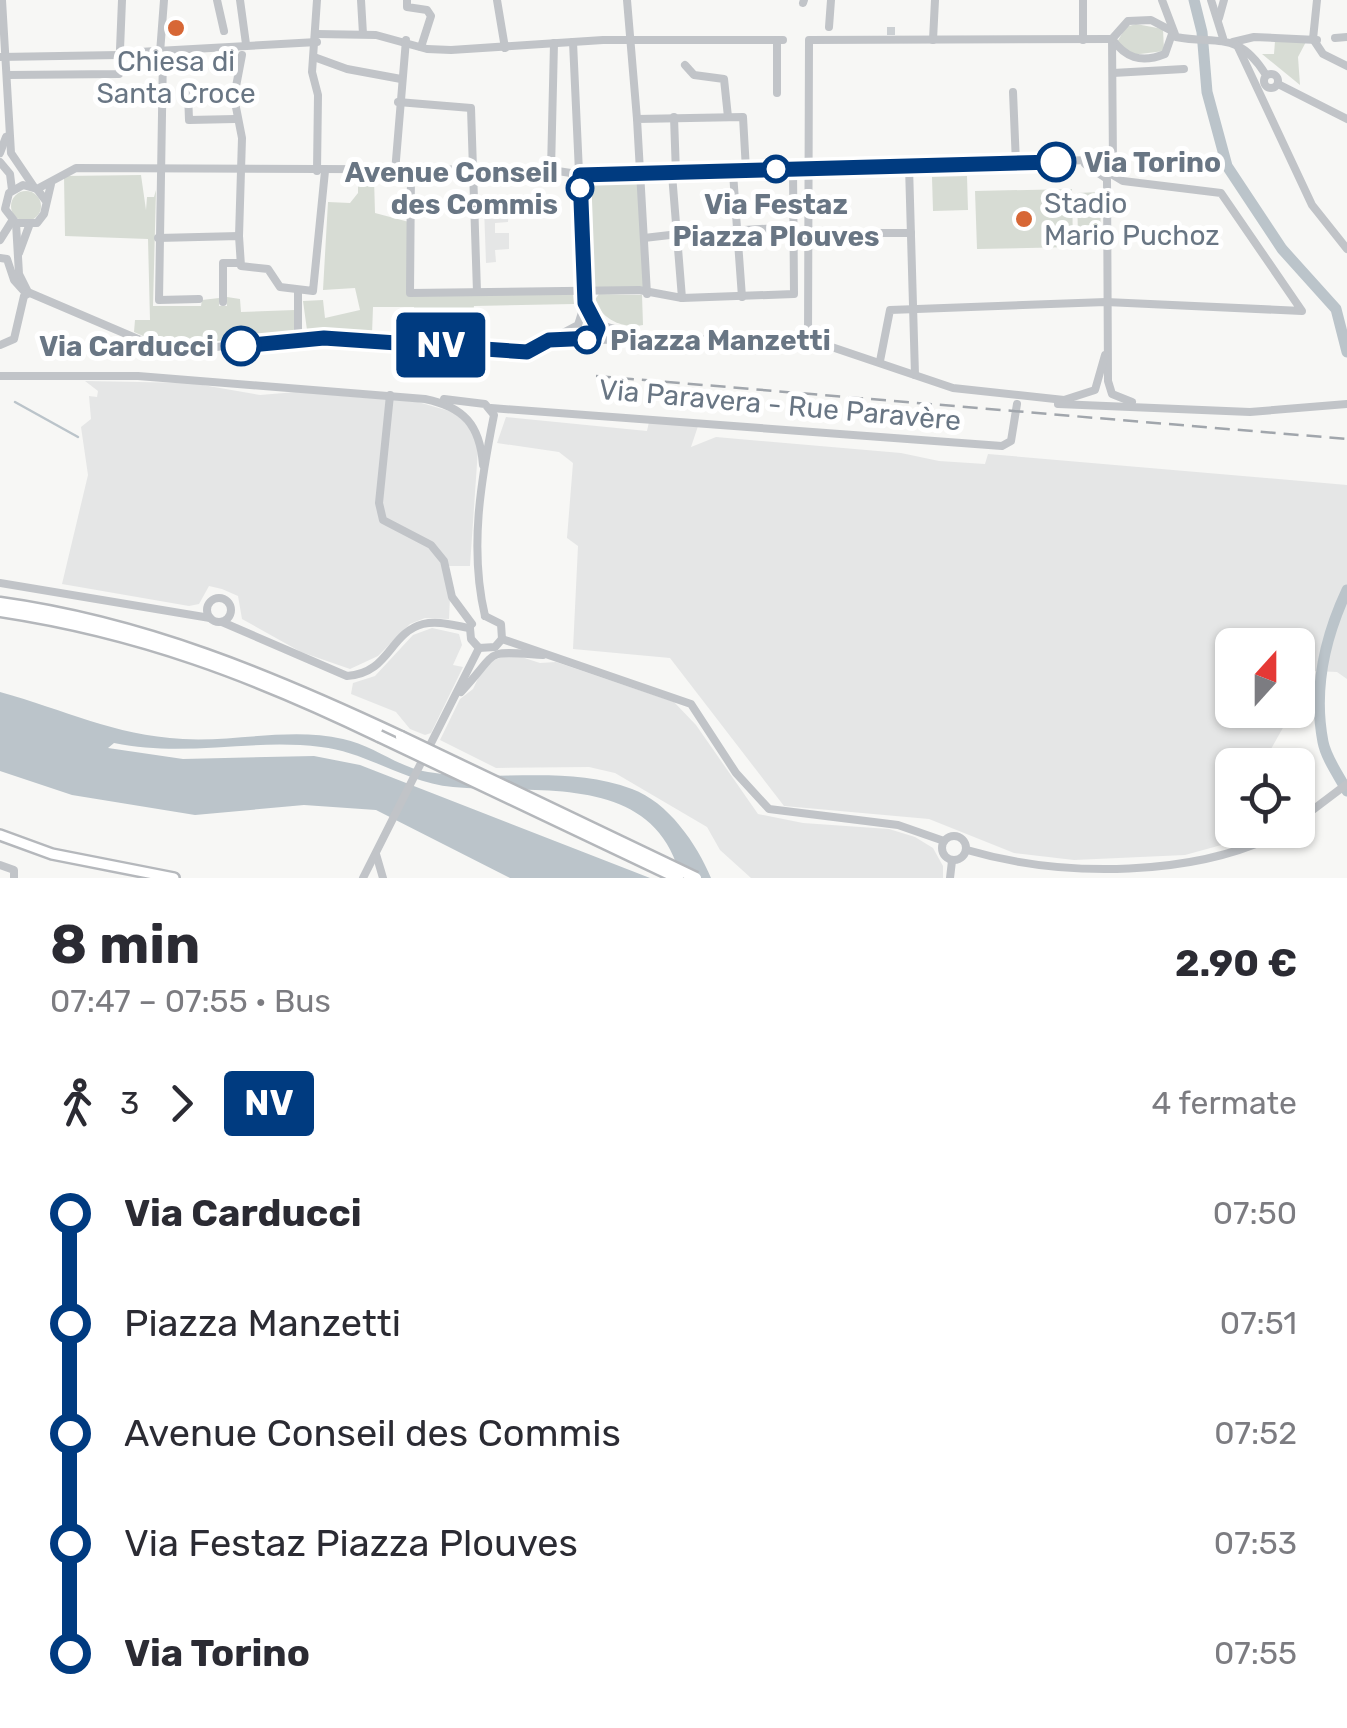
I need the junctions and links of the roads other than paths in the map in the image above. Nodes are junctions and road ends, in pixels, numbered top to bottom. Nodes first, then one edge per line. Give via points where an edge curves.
1 (2, 0) edge
2 (122, 0) edge
3 (164, 0) edge
4 (218, 0) edge
5 (240, 0) edge
6 (318, 0) edge
7 (361, 0) edge
8 (407, 0) edge
9 (498, 0) edge
10 (627, 0) edge
11 (831, 0) edge
12 (934, 0) edge
13 (1083, 0) edge
14 (1210, 0) edge
15 (1224, 0) edge
16 (1317, 0) edge
17 (1163, 2) edge
18 (1151, 20) junction
19 (1218, 22) junction
20 (224, 31) dead end
21 (1171, 32) junction
22 (829, 33) junction
23 (363, 34) junction
24 (933, 36) junction
25 (1347, 37) edge
26 (317, 38) junction
27 (1112, 39) junction
28 (1324, 39) junction
29 (406, 40) junction
30 (1083, 40) junction
31 (629, 41) junction
32 (573, 42) junction
33 (1231, 42) junction
34 (554, 43) junction
35 (421, 47) junction
36 (243, 48) junction
37 (505, 48) junction
38 (161, 53) junction
39 (81, 56) junction
40 (117, 56) junction
41 (3, 57) edge
42 (314, 57) junction
43 (1138, 59) junction
44 (685, 65) dead end
45 (1347, 66) edge
46 (1184, 69) dead end
47 (1112, 73) junction
48 (82, 74) junction
49 (12, 75) junction
50 (402, 79) junction
51 (1274, 86) junction
52 (188, 92) dead end
53 (1013, 92) dead end
54 (777, 93) dead end
55 (398, 102) junction
56 (1266, 103) junction
57 (674, 117) junction
58 (728, 117) junction
59 (10, 118) junction
60 (236, 119) junction
61 (637, 119) junction
62 (1347, 119) edge
63 (0, 153) edge
64 (0, 162) edge
65 (1016, 164) junction
66 (909, 166) junction
67 (1103, 166) junction
68 (158, 168) junction
69 (792, 168) junction
70 (810, 168) junction
71 (242, 170) junction
72 (551, 170) junction
73 (746, 170) junction
74 (321, 171) junction
75 (474, 171) junction
76 (395, 172) junction
77 (411, 172) junction
78 (733, 173) junction
79 (642, 174) junction
80 (674, 174) junction
81 (580, 175) junction
82 (1110, 177) junction
83 (51, 184) junction
84 (36, 188) junction
85 (12, 190) junction
86 (46, 202) junction
87 (12, 220) junction
88 (29, 226) junction
89 (794, 226) junction
90 (0, 228) edge
91 (737, 232) junction
92 (696, 233) dead end
93 (809, 233) junction
94 (677, 234) junction
95 (911, 234) junction
96 (239, 236) junction
97 (158, 238) junction
98 (644, 238) junction
99 (0, 240) edge
100 (1347, 249) edge
101 (1, 257) edge
102 (17, 257) junction
103 (238, 263) junction
104 (298, 290) junction
105 (584, 290) junction
106 (30, 292) junction
107 (477, 292) junction
108 (646, 294) junction
109 (742, 297) junction
110 (682, 298) junction
111 (199, 300) dead end
112 (223, 302) dead end
113 (1106, 302) junction
114 (585, 303) junction
115 (913, 309) junction
116 (595, 322) junction
117 (580, 323) junction
118 (580, 337) junction
119 (644, 337) junction
120 (298, 338) junction
121 (594, 338) junction
122 (808, 339) junction
123 (549, 340) junction
124 (0, 345) edge
125 (1105, 354) junction
126 (880, 362) junction
127 (0, 374) edge
128 (915, 375) junction
129 (1096, 388) junction
130 (1110, 391) junction
131 (984, 393) junction
132 (390, 395) junction
133 (425, 399) junction
134 (1072, 399) junction
135 (1019, 402) junction
136 (1102, 403) junction
137 (478, 404) junction
138 (1347, 404) edge
139 (1146, 405) junction
140 (491, 408) junction
141 (506, 408) junction
142 (468, 419) junction
143 (491, 423) junction
144 (476, 428) junction
145 (483, 465) junction
146 (0, 583) edge
147 (208, 605) junction
148 (0, 607) edge
149 (182, 611) junction
150 (231, 613) junction
151 (210, 618) junction
152 (222, 622) junction
153 (475, 625) junction
154 (252, 633) junction
155 (502, 638) junction
156 (479, 648) junction
157 (552, 655) junction
158 (454, 698) junction
159 (1347, 784) edge
160 (1315, 808) edge
161 (388, 827) junction
162 (0, 835) edge
163 (944, 841) junction
164 (1248, 848) edge
165 (967, 850) junction
166 (376, 854) junction
167 (952, 860) junction
168 (0, 864) edge
169 (14, 878) edge
170 (174, 878) edge
171 (365, 878) edge
172 (384, 878) edge
173 (678, 878) edge
174 (696, 878) edge
175 (950, 878) edge

1 - 41 street
2 - 40 street
3 - 38 street
4 - 20 street
5 - 36 street
6 - 26 street
7 - 23 street
8 - 35 street via 406,8 429,12
9 - 37 street
10 - 31 street
11 - 22 street
12 - 24 street
13 - 30 street
14 - 19 street
15 - 19 street
16 - 28 street
17 - 18 street
17 - 21 street
18 - 21 street
18 - 27 street via 1124,22
19 - 33 street
21 - 33 street
21 - 43 street via 1166,52
22 - 24 street
22 - 70 street via 809,40
23 - 26 street
23 - 29 street
24 - 30 street
25 - 28 street
26 - 36 street
26 - 42 street
27 - 30 street
27 - 43 street via 1123,55
27 - 47 street
28 - 33 street
28 - 45 street via 1322,54
29 - 35 street
29 - 50 street
31 - 32 street
31 - 54 street via 780,47
31 - 61 street
32 - 34 street
32 - 81 street
33 - 51 street via 1266,76 1276,76
33 - 56 street
34 - 37 street
34 - 72 street
35 - 37 street
36 - 38 street
36 - 60 street
38 - 40 street
38 - 68 street
39 - 40 street
39 - 41 street
39 - 48 street
40 - 48 street via 119,74
41 - 49 street
42 - 50 street
42 - 74 street
43 - 47 street
44 - 58 street via 694,75 724,79
46 - 47 street
47 - 67 street via 1115,148
48 - 49 street
49 - 59 street
50 - 55 street
51 - 56 street
51 - 62 street
52 - 60 street via 189,120
53 - 65 street
55 - 75 street via 471,108
55 - 76 street
56 - 100 street via 1312,205
57 - 58 street
57 - 61 street
57 - 80 street
58 - 73 street via 744,119
59 - 63 street
59 - 84 street via 11,153
60 - 71 street
61 - 79 street
64 - 85 street
65 - 66 street
65 - 67 street
66 - 70 street
66 - 95 street
67 - 82 street
67 - 82 street
68 - 71 street
68 - 83 street via 76,168
68 - 97 street
69 - 70 street
69 - 73 street
69 - 89 street
70 - 93 street
71 - 74 street
71 - 96 street
72 - 75 street
72 - 81 street
73 - 78 street
74 - 76 street
74 - 104 street via 316,287
75 - 77 street
75 - 107 street
76 - 77 street
77 - 107 street via 410,294
78 - 80 street
78 - 91 street
79 - 80 street
79 - 81 street
79 - 98 street
80 - 94 street
81 - 105 street
82 - 113 street
82 - 113 street via 1221,193 1302,310
83 - 84 street
83 - 86 street
84 - 85 street
84 - 86 street
85 - 87 street via 5,204
86 - 88 street via 44,214
87 - 88 street
87 - 90 street
87 - 99 street
87 - 102 street
88 - 102 street
89 - 91 street
89 - 109 street via 792,296
91 - 92 street
91 - 109 street
93 - 95 street
93 - 122 street
94 - 98 street
94 - 110 street
95 - 115 street
96 - 97 street
96 - 103 street
97 - 111 street via 159,300
98 - 108 street
101 - 106 street
102 - 106 street
103 - 104 street via 268,269 280,288
103 - 112 street via 222,262
104 - 120 street
105 - 107 street
105 - 108 street
105 - 114 street
106 - 120 street via 143,342 184,350
106 - 124 street via 14,338
108 - 110 street
109 - 110 street
113 - 115 street
113 - 125 street
114 - 116 street
114 - 117 street
115 - 126 street via 890,310
115 - 128 street
116 - 117 street
116 - 119 street
116 - 121 street
117 - 118 street
117 - 123 street
118 - 121 street
118 - 123 street
119 - 121 street
119 - 122 street
120 - 123 street via 527,352
122 - 126 street
125 - 129 street
125 - 130 street
126 - 128 street
127 - 132 street via 138,376
128 - 131 street
129 - 130 street
129 - 134 street
129 - 136 street
130 - 136 street
130 - 139 street
131 - 134 street
131 - 135 street
132 - 133 street
132 - 153 street via 379,502 383,520 430,545
133 - 137 street
133 - 142 street via 455,407
134 - 135 street
135 - 136 street
135 - 141 street, Via Paravera - Rue Paravère via 1010,445
136 - 139 street
137 - 140 street
137 - 142 street
138 - 139 street via 1250,412
140 - 141 street, Via Paravera - Rue Paravère
140 - 143 street
141 - 143 street
142 - 144 street
143 - 144 street
143 - 145 street
144 - 145 street
145 - 153 street
146 - 149 street
147 - 149 street
147 - 150 street via 224,599
147 - 151 street
148 - 173 highway, bridge via 125,634 220,664
148 - 174 highway, bridge via 52,610 166,638 304,691
149 - 151 street
150 - 152 street
150 - 154 street
151 - 152 street
152 - 154 street
153 - 154 street via 414,628 376,667 347,676
153 - 155 street via 501,624
153 - 156 street
155 - 156 street via 494,648
155 - 157 street
156 - 158 street
157 - 158 street via 494,654
157 - 163 street via 691,704 736,773 769,809 898,825
158 - 161 street
159 - 160 street
161 - 166 street
161 - 171 street
162 - 170 main road via 69,858
163 - 165 street via 959,837
163 - 167 street via 944,855
164 - 165 street via 1196,865 1149,870 1031,866
165 - 167 street
166 - 171 street
166 - 172 street
167 - 175 street
168 - 169 street via 14,870

